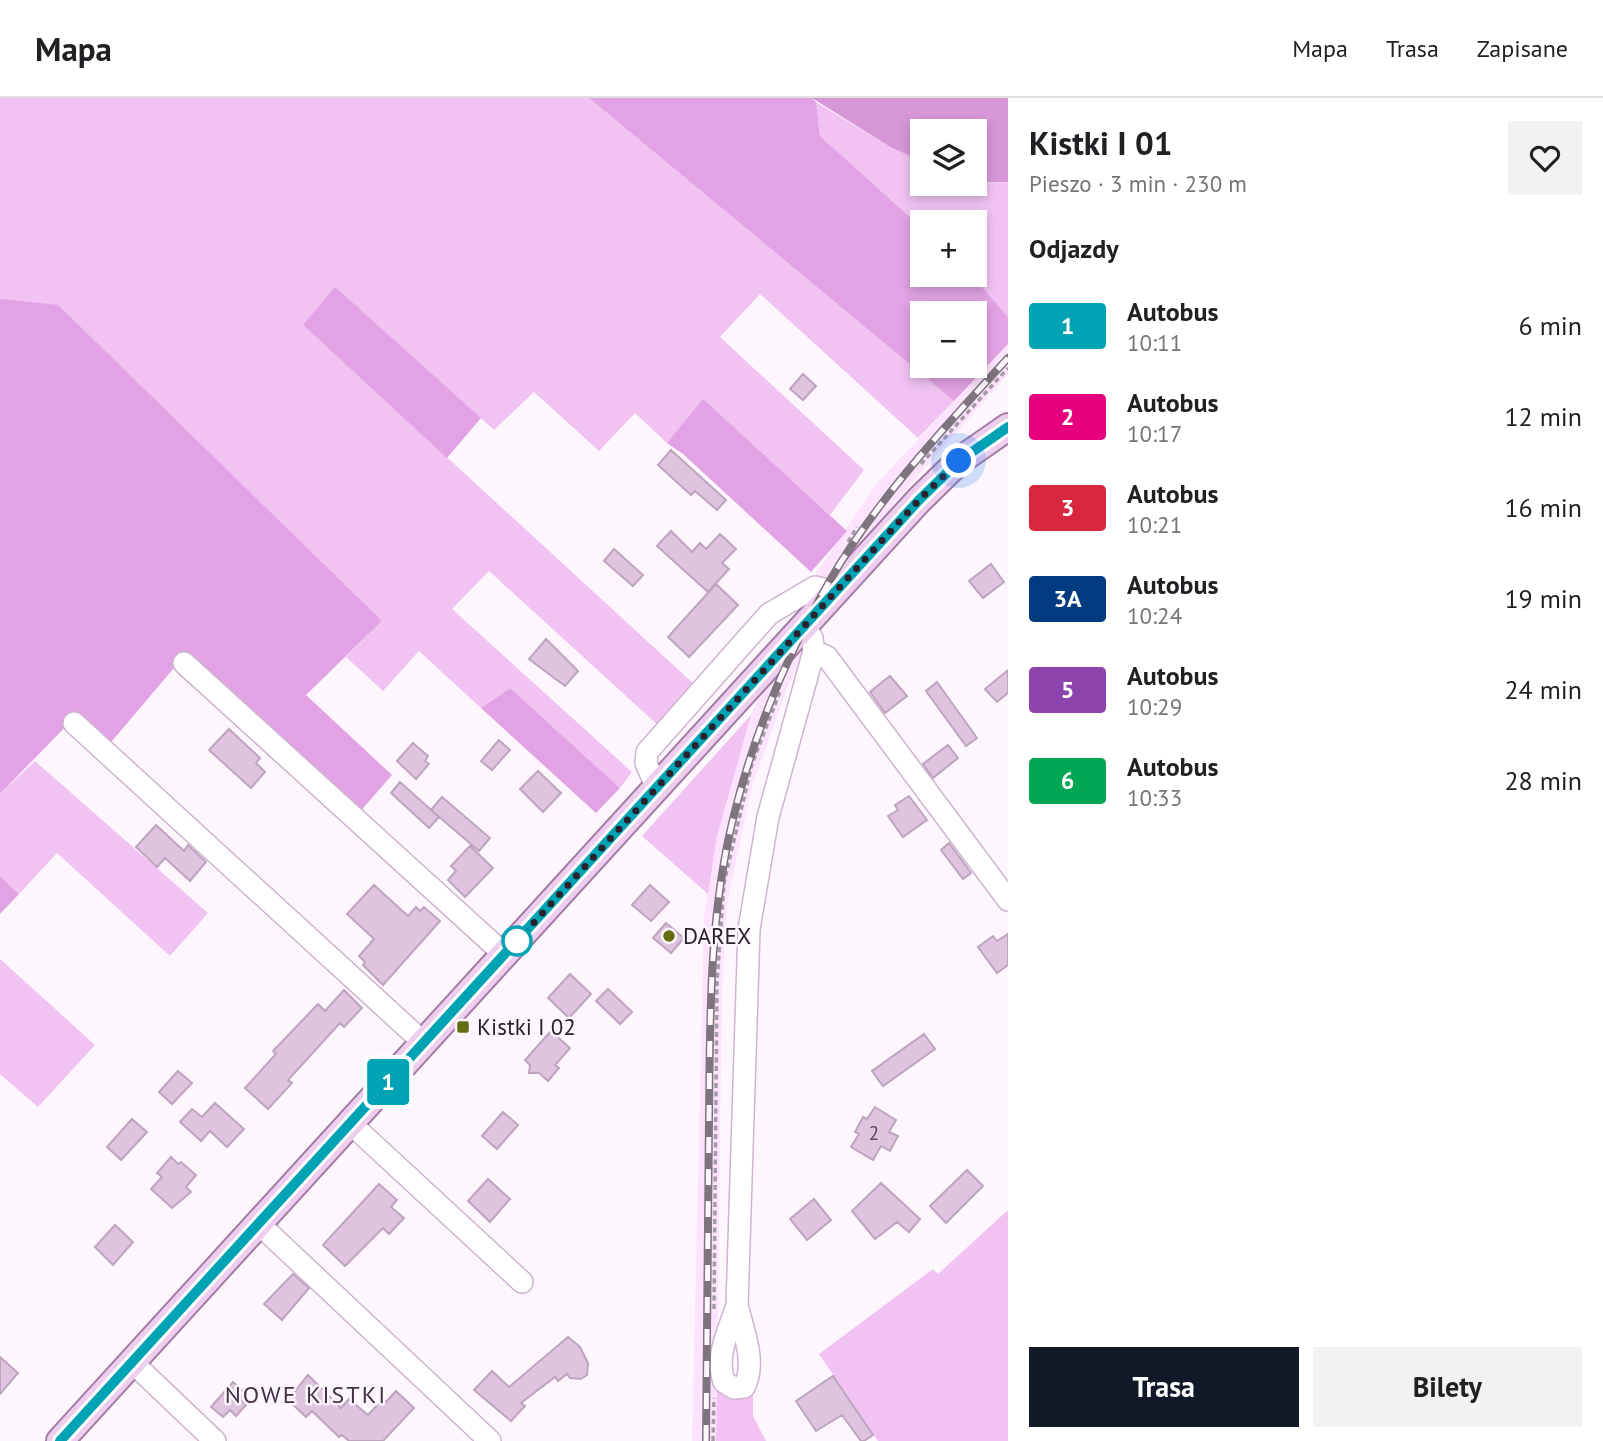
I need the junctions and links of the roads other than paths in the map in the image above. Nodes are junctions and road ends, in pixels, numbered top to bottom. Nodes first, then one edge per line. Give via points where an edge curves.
1 (1008, 426) edge
2 (836, 592) junction
3 (809, 639) junction
4 (184, 663) dead end
5 (74, 723) dead end
6 (657, 789) junction
7 (1008, 900) edge
8 (505, 955) junction
9 (424, 1043) junction
10 (350, 1123) junction
11 (258, 1223) junction
12 (522, 1282) dead end
13 (737, 1305) dead end
14 (132, 1362) junction
15 (60, 1441) edge
16 (215, 1441) edge
17 (490, 1441) edge

1 - 2 main road via 951,469
2 - 3 main road
2 - 6 street via 816,587 769,614 647,752 646,763
3 - 6 main road
3 - 7 street
3 - 13 street via 768,817 749,929
4 - 8 street
5 - 9 street
6 - 8 main road
8 - 9 main road
9 - 10 main road
10 - 11 main road
10 - 12 street
11 - 14 main road
11 - 17 street
14 - 15 main road
14 - 16 street

